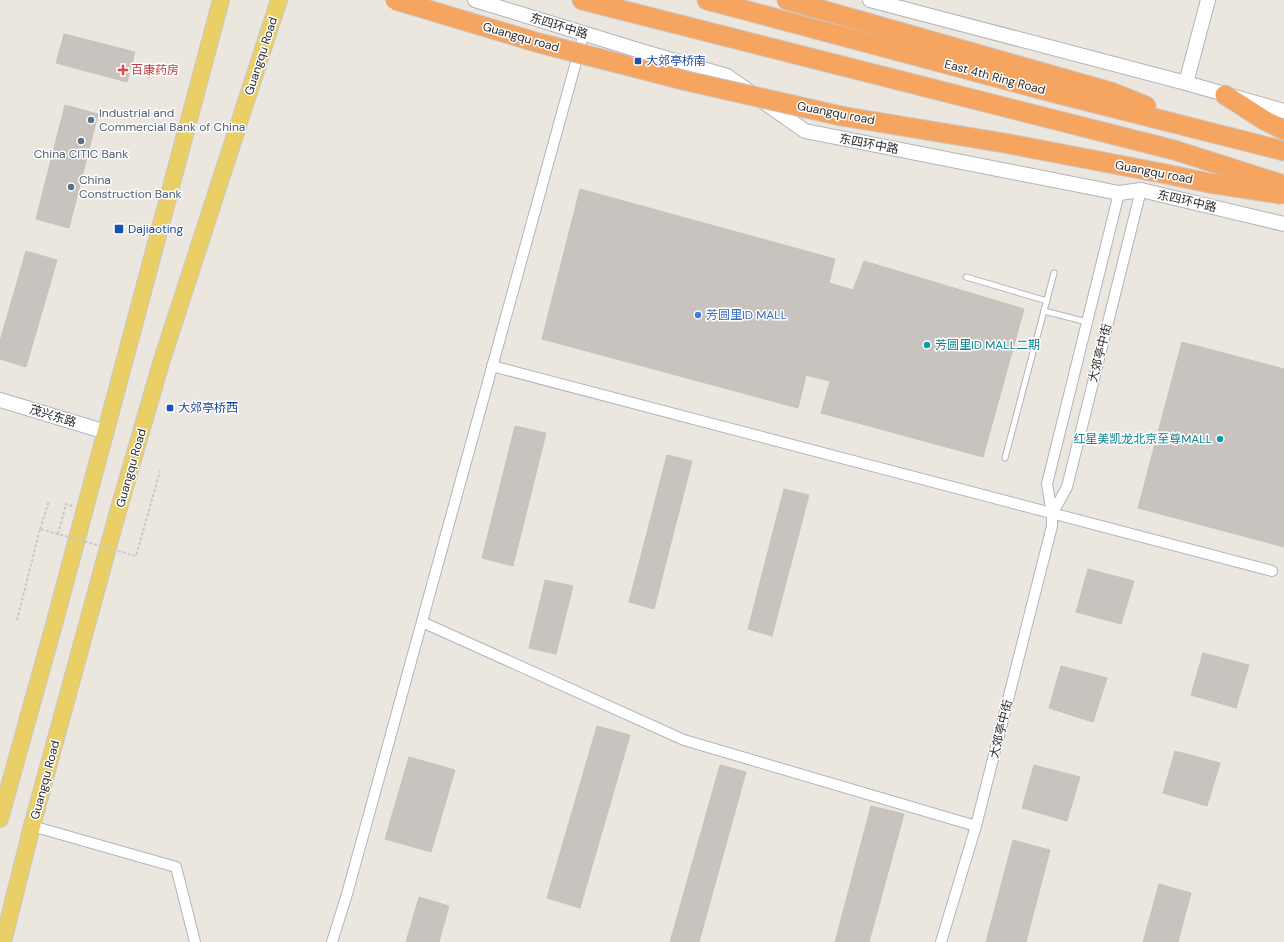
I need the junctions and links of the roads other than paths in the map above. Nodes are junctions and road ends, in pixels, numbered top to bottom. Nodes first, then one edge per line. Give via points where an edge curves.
1 (222, 0) edge
2 (279, 0) edge
3 (395, 0) edge
4 (475, 0) edge
5 (707, 0) edge
6 (787, 0) edge
7 (870, 0) edge
8 (1208, 0) edge
9 (589, 2) edge
10 (584, 33) junction
11 (1186, 83) junction
12 (1225, 95) junction
13 (1284, 111) edge
14 (1284, 130) edge
15 (1224, 136) junction
16 (1284, 151) edge
17 (1284, 185) edge
18 (1141, 190) junction
19 (1119, 193) junction
20 (1284, 194) edge
21 (1284, 224) edge
22 (1054, 273) dead end
23 (966, 277) dead end
24 (1047, 301) junction
25 (1044, 311) junction
26 (1087, 322) junction
27 (492, 366) junction
28 (0, 400) edge
29 (106, 432) junction
30 (1005, 458) dead end
31 (1052, 514) junction
32 (1272, 571) dead end
33 (422, 622) junction
34 (0, 819) edge
35 (32, 826) junction
36 (976, 826) junction
37 (3, 942) edge
38 (195, 942) edge
39 (332, 942) edge
40 (941, 942) edge

1 - 29 main road
2 - 35 main road, Guangqu Road via 161,363
3 - 20 highway, Guangqu road, bridge via 687,81 841,116 1004,143 1209,183
4 - 10 main road, 东四环中路
5 - 15 highway, East 4th Ring Road
6 - 15 highway via 1111,92
7 - 11 main road
8 - 11 main road
9 - 17 highway via 1174,150
10 - 19 main road, 东四环中路 via 727,76 804,131
10 - 27 street
11 - 12 main road
12 - 13 main road
12 - 14 highway
15 - 16 highway, East 4th Ring Road
18 - 19 main road, 东四环中路
18 - 21 main road, 东四环中路
18 - 31 street, 大郊亭中街 via 1067,487
19 - 26 street, 大郊亭中街
22 - 24 lane
23 - 24 lane
24 - 25 lane
25 - 26 lane
25 - 30 lane
26 - 31 street, 大郊亭中街 via 1047,484
27 - 31 street
27 - 33 street
28 - 29 main road, 茂兴东路
29 - 34 main road
31 - 32 street
31 - 36 street, 大郊亭中街 via 1052,526
33 - 36 street via 684,740
33 - 39 street
35 - 37 main road, Guangqu Road
35 - 38 street via 176,867
36 - 40 street, 大郊亭中街

